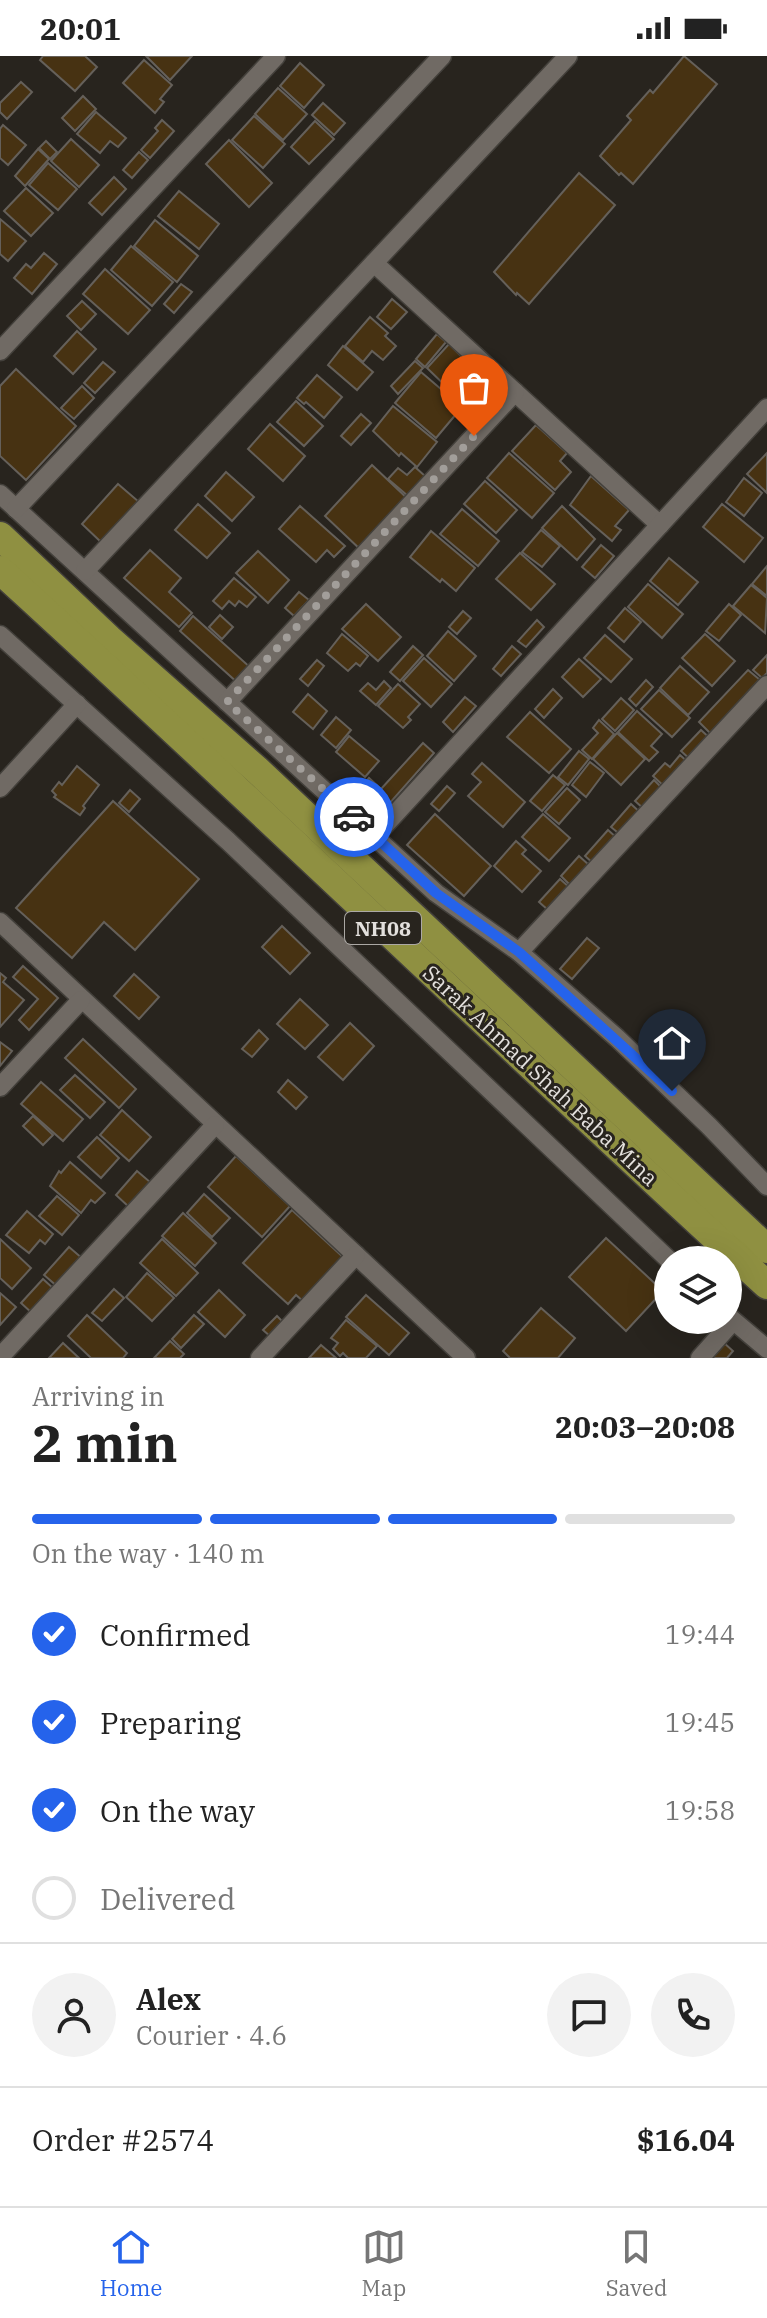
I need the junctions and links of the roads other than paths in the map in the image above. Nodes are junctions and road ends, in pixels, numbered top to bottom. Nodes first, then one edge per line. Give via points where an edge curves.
1 (276, 56) edge
2 (442, 56) edge
3 (568, 56) edge
4 (374, 263) junction
5 (0, 351) edge
6 (515, 392) junction
7 (767, 408) edge
8 (0, 494) edge
9 (16, 509) junction
10 (660, 525) junction
11 (0, 536) edge
12 (0, 570) edge
13 (85, 571) junction
14 (0, 635) edge
15 (767, 685) edge
16 (227, 702) junction
17 (77, 704) junction
18 (0, 788) edge
19 (375, 836) junction
20 (0, 922) edge
21 (519, 952) junction
22 (81, 1000) junction
23 (0, 1087) edge
24 (215, 1125) junction
25 (767, 1186) edge
26 (654, 1246) edge
27 (767, 1249) edge
28 (356, 1255) junction
29 (767, 1285) edge
30 (742, 1328) edge
31 (718, 1334) edge
32 (767, 1349) edge
33 (0, 1357) edge
34 (260, 1358) edge
35 (466, 1358) edge
36 (700, 1358) edge

1 - 5 street
2 - 9 street
3 - 4 street
4 - 6 street
4 - 13 street
6 - 10 street
6 - 16 street
7 - 10 street
8 - 9 street
9 - 13 street
10 - 19 street
11 - 27 highway, NH08
12 - 29 highway, Sarak Ahmad Shah Baba Mina / NH08
13 - 16 street
14 - 17 street
15 - 21 street
16 - 19 street
17 - 18 street
17 - 26 street
19 - 21 street via 436,893
20 - 22 street
21 - 25 street via 637,1057
22 - 23 street
22 - 24 street
24 - 28 street
24 - 33 street
28 - 34 street
28 - 35 street
30 - 32 street
31 - 36 street

